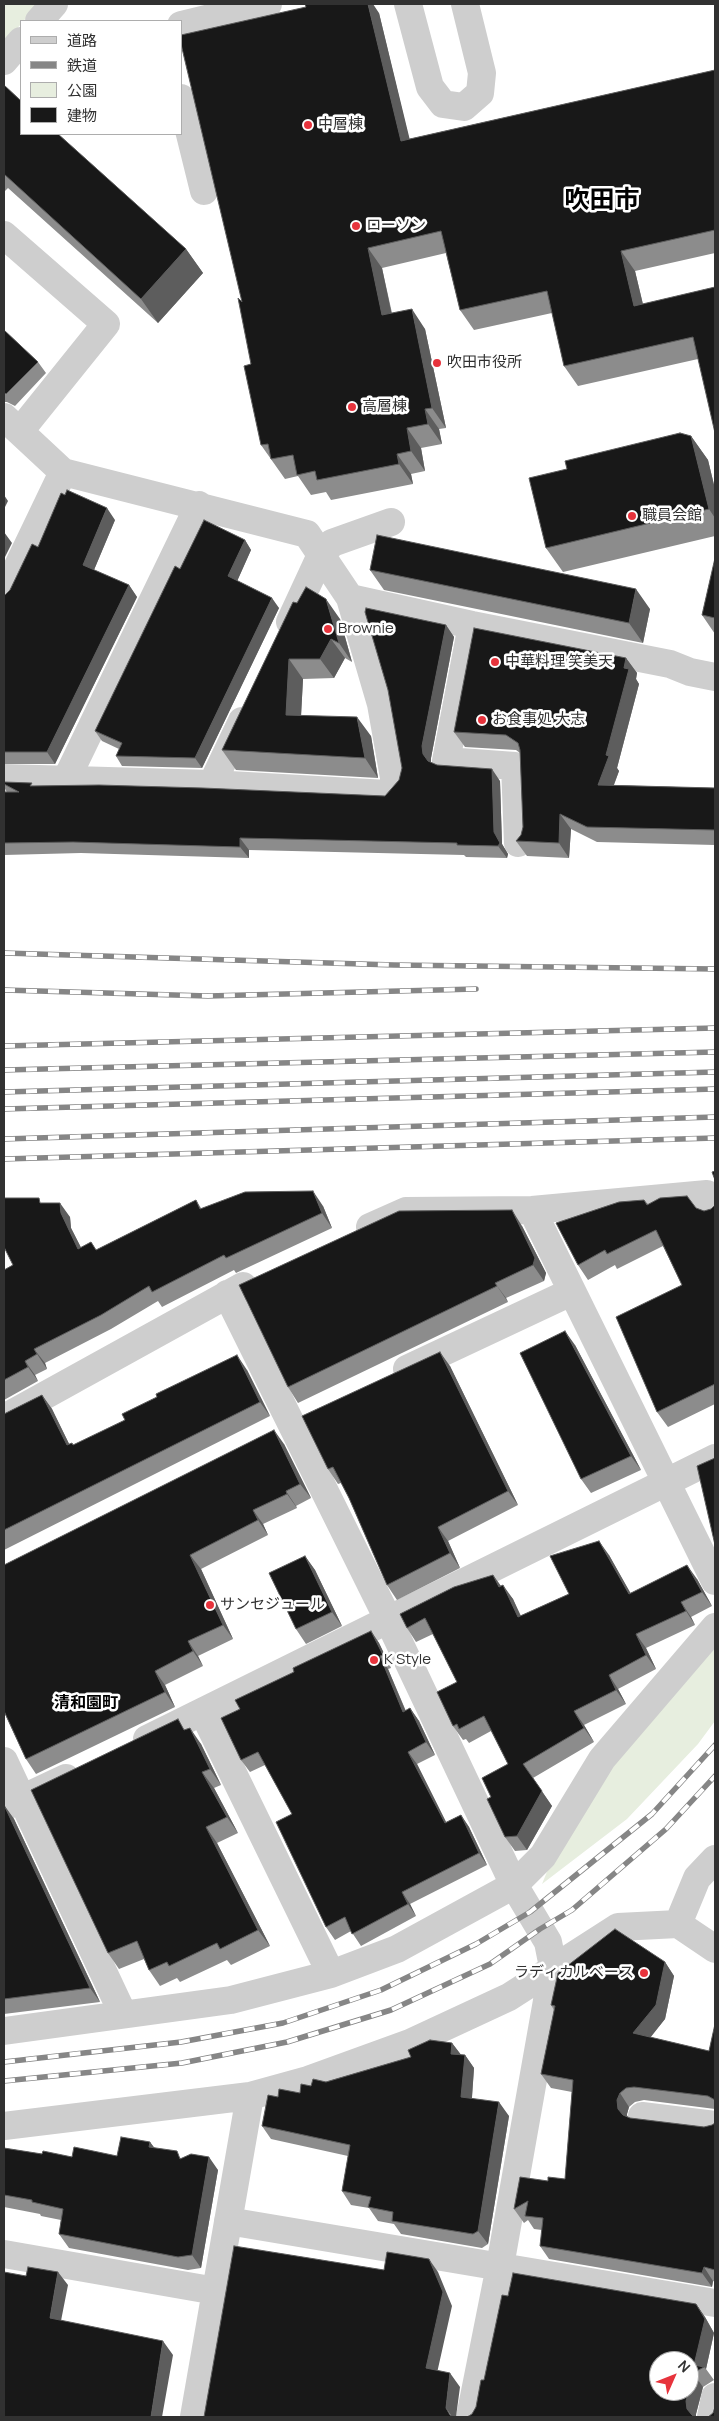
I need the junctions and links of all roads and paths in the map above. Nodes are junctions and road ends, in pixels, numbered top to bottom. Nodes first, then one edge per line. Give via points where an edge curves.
1 (54, 4) edge
2 (268, 4) edge
3 (408, 4) edge
4 (464, 4) edge
5 (40, 20) edge
6 (182, 25) edge
7 (20, 42) edge
8 (4, 61) edge
9 (182, 102) edge
10 (204, 191) dead end
11 (4, 235) edge
12 (12, 424) edge
13 (63, 472) junction
14 (199, 505) junction
15 (391, 522) dead end
16 (321, 555) junction
17 (4, 595) edge
18 (350, 598) junction
19 (472, 625) junction
20 (279, 644) edge
21 (715, 677) edge
22 (254, 696) edge
23 (4, 778) edge
24 (66, 780) junction
25 (212, 784) junction
26 (518, 842) edge
27 (532, 1210) junction
28 (715, 1210) edge
29 (343, 1240) edge
30 (262, 1277) edge
31 (571, 1292) junction
32 (227, 1294) junction
33 (387, 1378) edge
34 (316, 1411) edge
35 (4, 1418) edge
36 (281, 1428) junction
37 (715, 1458) edge
38 (667, 1481) junction
39 (715, 1581) edge
40 (390, 1621) junction
41 (715, 1627) edge
42 (203, 1712) junction
43 (122, 1751) edge
44 (4, 1761) edge
45 (86, 1769) edge
46 (13, 1803) edge
47 (715, 1859) edge
48 (514, 1885) junction
49 (678, 1924) junction
50 (715, 1949) edge
51 (553, 1967) junction
52 (331, 1974) junction
53 (123, 2014) junction
54 (4, 2031) edge
55 (250, 2096) junction
56 (642, 2116) dead end
57 (715, 2125) edge
58 (4, 2126) edge
59 (228, 2221) junction
60 (4, 2254) edge
61 (500, 2266) junction
62 (216, 2291) junction
63 (715, 2303) edge
64 (715, 2397) edge
65 (194, 2417) edge
66 (470, 2417) edge
67 (711, 2417) edge

1 - 5 street
2 - 6 street
3 - 4 street via 430,87 443,104 464,107 480,94 482,73
7 - 8 street
9 - 10 street
11 - 12 street via 106,324
12 - 13 street
13 - 14 street
13 - 17 street
14 - 16 street via 307,534
14 - 24 street
15 - 16 street via 332,543
16 - 18 street
16 - 20 street
18 - 19 street
18 - 25 street via 382,713 395,783 387,794
19 - 21 street via 670,664
19 - 26 street via 446,761 515,766
22 - 25 street
23 - 24 street
24 - 25 street
27 - 28 street via 707,1194
27 - 29 street via 406,1211
27 - 31 street
30 - 32 street
31 - 33 street
31 - 38 street
32 - 35 street
32 - 36 street
34 - 36 street
36 - 40 street
37 - 38 street
38 - 39 street
38 - 40 street
40 - 42 street
40 - 48 street
41 - 48 street via 602,1759 543,1856
42 - 43 street
42 - 52 street
44 - 46 street
45 - 46 street
46 - 53 street
47 - 49 street via 697,1878
48 - 51 street via 548,1942
48 - 52 street via 397,1949
49 - 50 street
49 - 51 street via 618,1926
51 - 55 street via 510,1997 410,2043 308,2080
51 - 61 street
52 - 53 street via 231,2000
53 - 54 street
55 - 58 street
55 - 59 street
56 - 57 street
59 - 61 street
59 - 62 street
60 - 62 street
61 - 63 street
61 - 66 street
62 - 65 street
64 - 67 street

